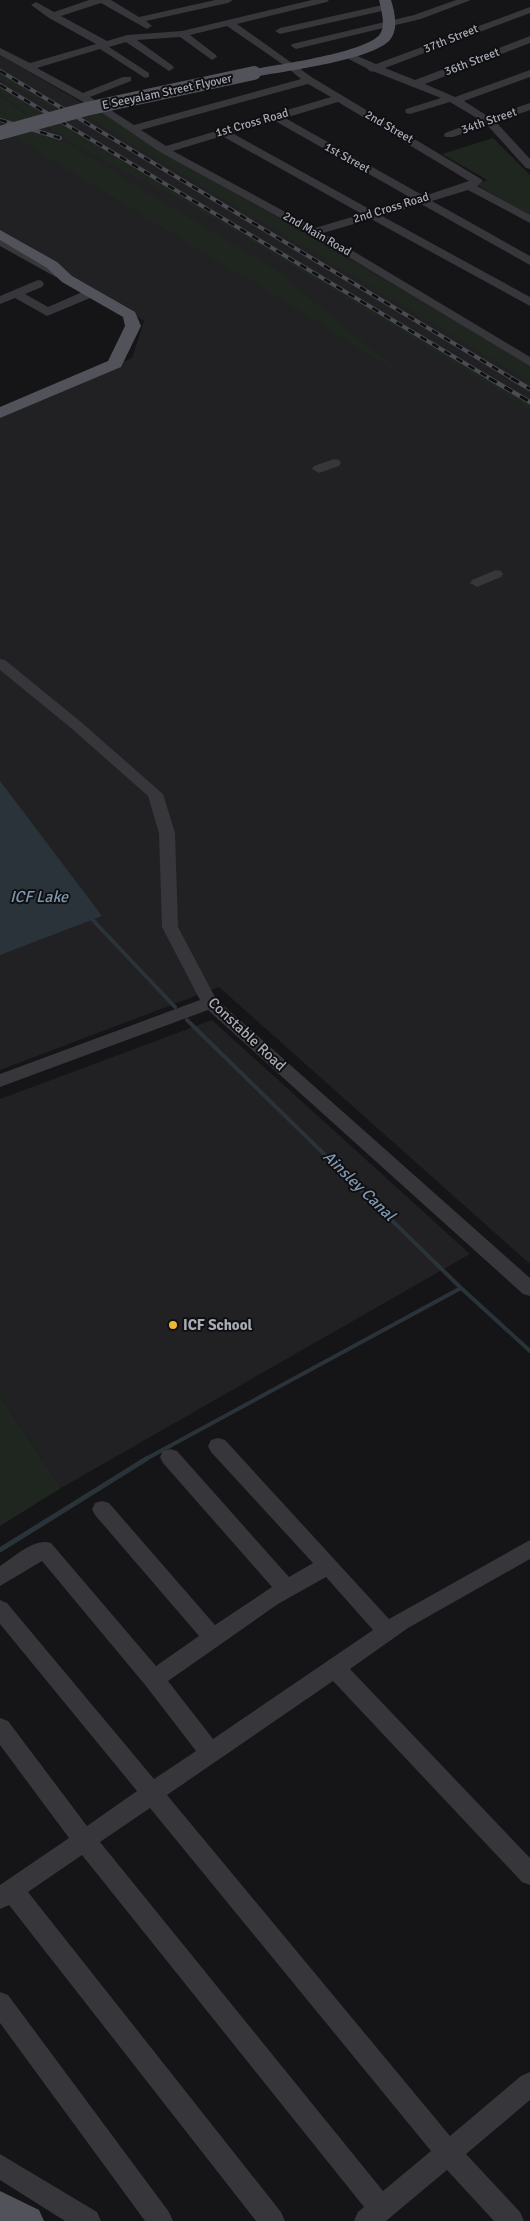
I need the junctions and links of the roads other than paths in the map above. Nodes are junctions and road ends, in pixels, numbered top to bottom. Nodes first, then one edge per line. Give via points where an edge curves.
1 (99, 0) edge
2 (104, 0) edge
3 (228, 0) edge
4 (324, 0) edge
5 (466, 0) edge
6 (386, 4) edge
7 (36, 5) dead end
8 (530, 10) edge
9 (53, 16) junction
10 (138, 20) junction
11 (229, 23) junction
12 (388, 24) junction
13 (280, 31) dead end
14 (182, 34) junction
15 (159, 37) junction
16 (127, 38) junction
17 (530, 39) edge
18 (103, 44) junction
19 (296, 46) dead end
20 (0, 51) edge
21 (340, 55) junction
22 (212, 57) dead end
23 (292, 66) junction
24 (29, 67) junction
25 (169, 68) dead end
26 (373, 69) junction
27 (530, 73) edge
28 (145, 75) dead end
29 (127, 79) dead end
30 (309, 80) junction
31 (415, 84) junction
32 (82, 97) junction
33 (340, 98) junction
34 (453, 100) junction
35 (530, 106) edge
36 (102, 109) junction
37 (410, 111) dead end
38 (275, 116) junction
39 (490, 122) junction
40 (132, 129) junction
41 (222, 132) junction
42 (0, 133) edge
43 (449, 135) dead end
44 (164, 150) junction
45 (530, 166) edge
46 (469, 186) junction
47 (419, 200) junction
48 (372, 214) junction
49 (530, 220) edge
50 (314, 232) junction
51 (0, 234) edge
52 (0, 241) edge
53 (530, 262) edge
54 (67, 279) junction
55 (38, 284) dead end
56 (15, 293) junction
57 (92, 293) junction
58 (0, 300) edge
59 (530, 302) edge
60 (530, 362) edge
61 (0, 412) edge
62 (334, 463) dead end
63 (320, 469) dead end
64 (496, 574) dead end
65 (477, 583) dead end
66 (0, 663) edge
67 (210, 1003) junction
68 (0, 1081) edge
69 (530, 1289) edge
70 (218, 1446) dead end
71 (170, 1457) dead end
72 (102, 1509) dead end
73 (530, 1549) edge
74 (328, 1565) junction
75 (0, 1576) edge
76 (287, 1589) junction
77 (0, 1609) edge
78 (388, 1632) junction
79 (213, 1637) junction
80 (336, 1669) junction
81 (154, 1679) junction
82 (0, 1728) edge
83 (210, 1753) junction
84 (153, 1792) junction
85 (84, 1840) junction
86 (530, 1874) edge
87 (6, 1894) edge
88 (0, 2003) edge
89 (530, 2084) edge
90 (448, 2152) junction
91 (0, 2166) edge
92 (0, 2207) edge
93 (374, 2215) edge
94 (28, 2221) edge
95 (88, 2221) edge
96 (160, 2221) edge
97 (272, 2221) edge
98 (511, 2221) edge

1 - 9 street
2 - 10 street
3 - 10 street
4 - 11 street
5 - 12 street
6 - 12 main road
6 - 13 street
7 - 9 street
8 - 26 street, 37th Street
9 - 18 street
10 - 15 street
11 - 14 street
11 - 23 street
12 - 19 street
12 - 21 main road, E Seeyalam Street Flyover via 383,39
14 - 15 street
14 - 22 street
15 - 16 street
16 - 18 street
16 - 25 street
17 - 31 street, 36th Street
18 - 24 street
18 - 28 street
20 - 24 street, 2nd Main Road
21 - 23 street
21 - 26 street
21 - 42 main road, E Seeyalam Street Flyover, bridge via 96,107
23 - 30 street, 2nd Street
23 - 36 street
24 - 32 street, 2nd Main Road
26 - 31 street
27 - 34 street
29 - 32 street
30 - 33 street, 2nd Street
30 - 40 street
31 - 34 street
32 - 36 street, 2nd Main Road
33 - 38 street, 1st Cross Road
33 - 46 street, 2nd Street via 477,181
34 - 37 street
34 - 39 street
35 - 39 street, 34th Street
36 - 40 street, 2nd Main Road
38 - 41 street, 1st Cross Road
38 - 47 street, 1st Street
39 - 43 street, 34th Street
39 - 45 street via 518,146
40 - 44 street, 2nd Main Road
41 - 44 street, 1st Cross Road
41 - 48 street
44 - 50 street, 2nd Main Road
46 - 47 street, 2nd Cross Road
46 - 49 street
47 - 48 street, 2nd Cross Road
47 - 53 street, 1st Street
48 - 50 street, 2nd Cross Road
48 - 59 street
50 - 60 street, 2nd Main Road
51 - 54 main road via 52,265
52 - 54 street
54 - 57 main road
55 - 56 street
56 - 57 street via 47,312
56 - 58 street
57 - 61 main road via 130,315 133,326 115,364
62 - 63 street
64 - 65 street
66 - 67 street, Constable Road via 156,794 167,833 170,926
67 - 68 street
67 - 69 street, Constable Road
70 - 74 street
71 - 76 street
72 - 79 street
73 - 78 street via 453,1591
74 - 76 street
74 - 78 street
75 - 81 street via 44,1549
76 - 79 street
77 - 84 street
78 - 80 street
79 - 81 street
80 - 83 street
80 - 86 street
81 - 83 street
82 - 85 street
83 - 84 street
84 - 85 street
84 - 90 street
85 - 87 street
85 - 93 street
87 - 97 street
88 - 96 street
89 - 90 street
90 - 93 street
90 - 98 street
91 - 95 street
92 - 94 main road

